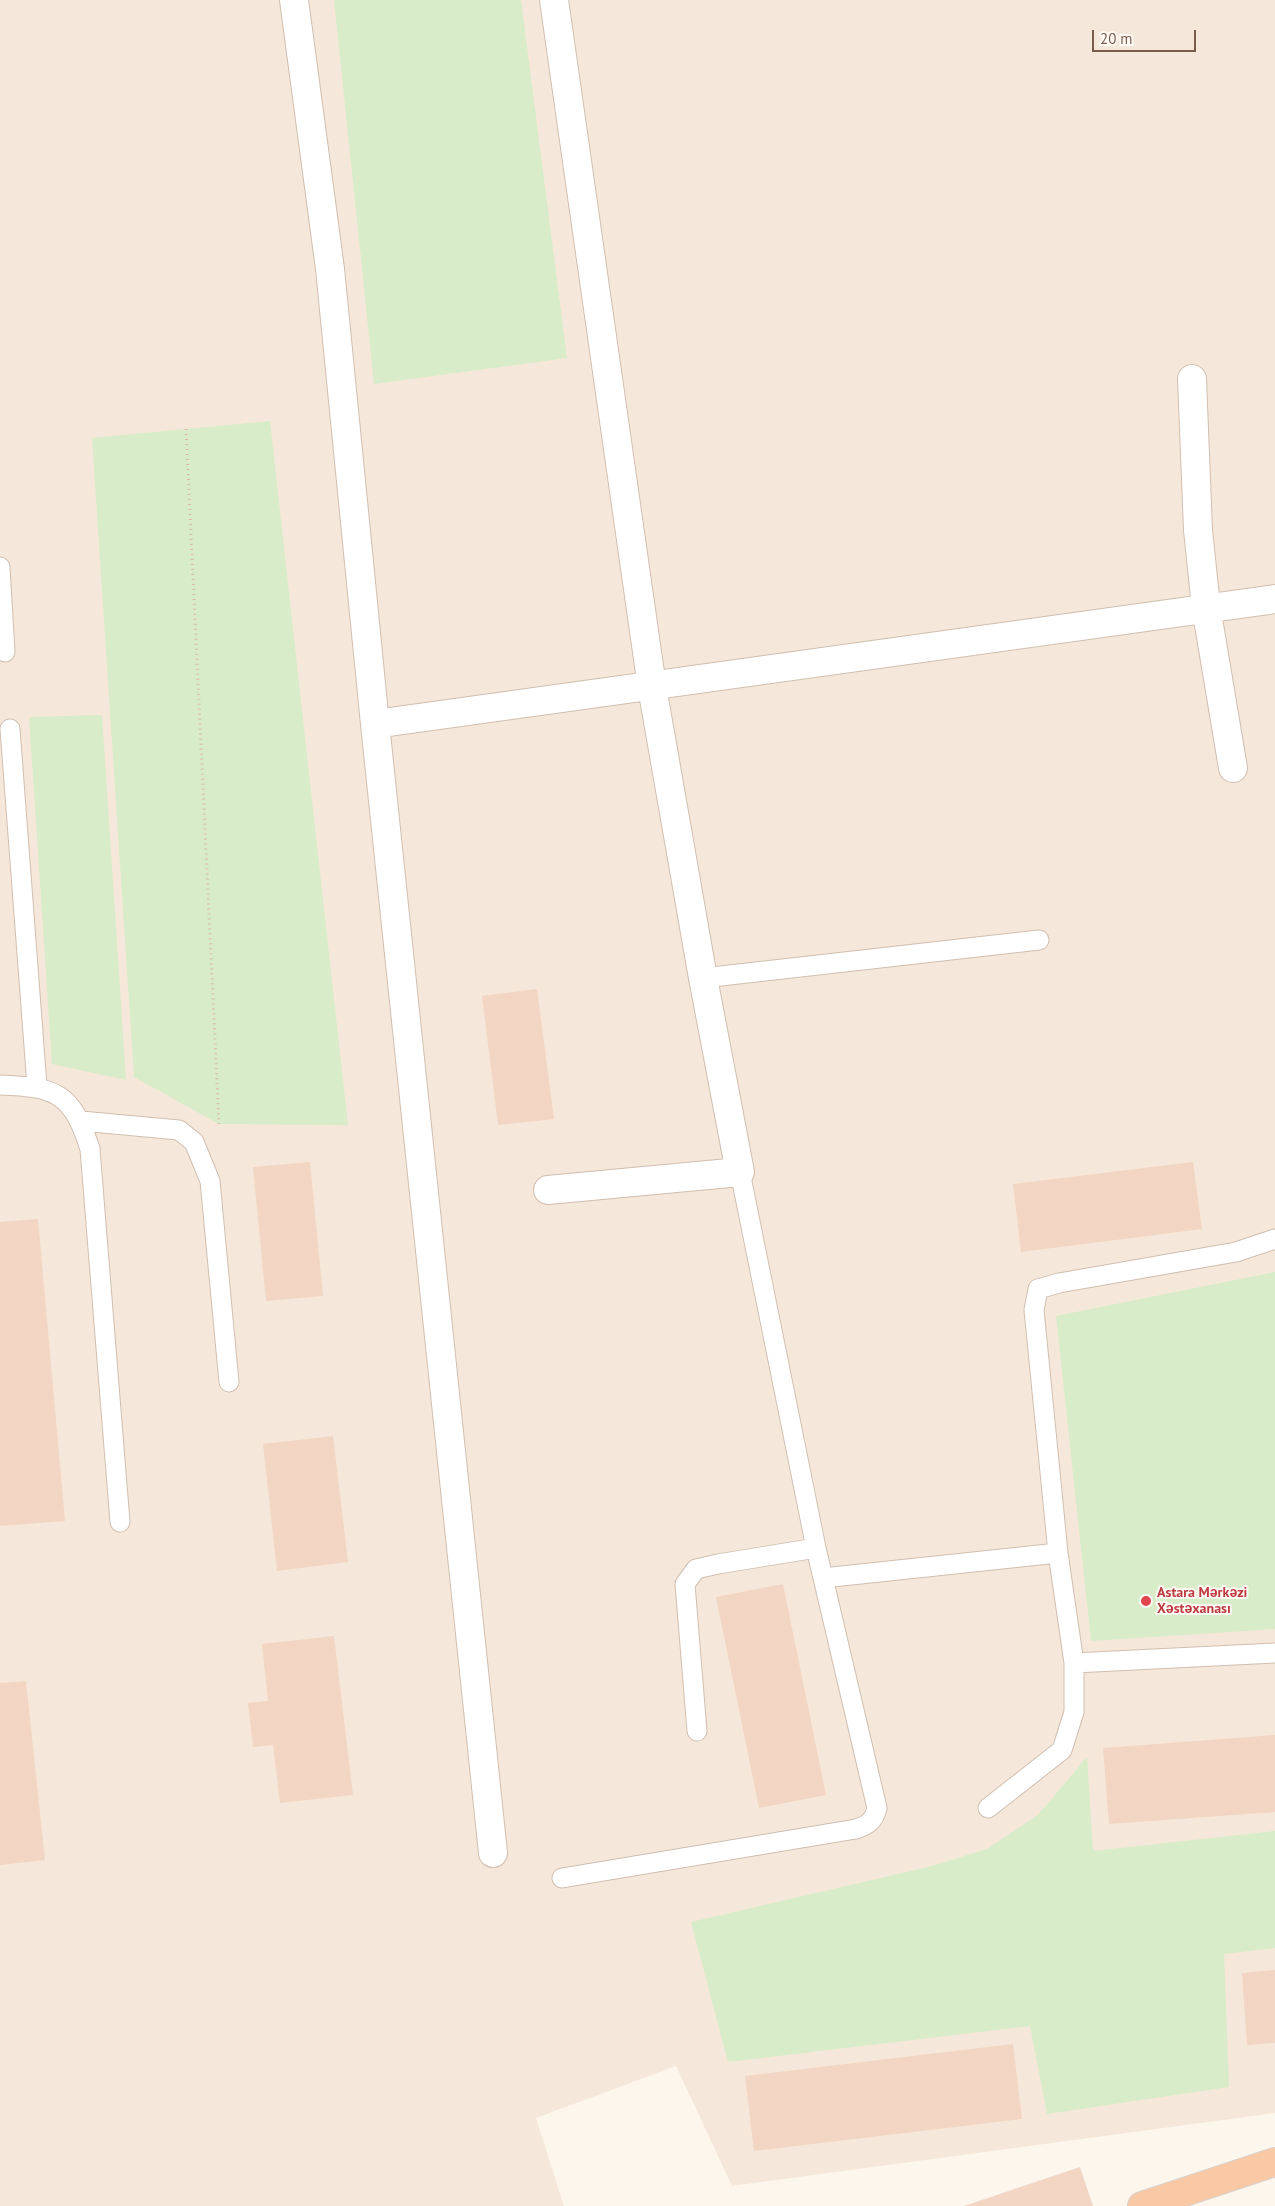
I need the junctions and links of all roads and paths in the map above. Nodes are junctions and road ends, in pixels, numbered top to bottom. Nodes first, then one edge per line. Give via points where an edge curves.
1 (294, 0) edge
2 (554, 0) edge
3 (1192, 379) dead end
4 (186, 429) dead end
5 (0, 567) edge
6 (1275, 599) edge
7 (1206, 607) junction
8 (5, 652) dead end
9 (652, 687) junction
10 (375, 724) junction
11 (10, 729) dead end
12 (1233, 768) dead end
13 (1039, 940) dead end
14 (703, 978) junction
15 (0, 1085) edge
16 (37, 1086) junction
17 (81, 1122) junction
18 (220, 1124) dead end
19 (740, 1172) junction
20 (548, 1190) dead end
21 (1275, 1239) edge
22 (229, 1382) dead end
23 (120, 1522) dead end
24 (816, 1548) junction
25 (1058, 1553) junction
26 (823, 1578) junction
27 (1275, 1654) edge
28 (1074, 1663) junction
29 (697, 1731) dead end
30 (988, 1808) dead end
31 (493, 1853) dead end
32 (562, 1878) dead end
33 (1275, 2162) edge
34 (1142, 2206) edge

1 - 10 street via 330,269
2 - 9 street
3 - 7 street via 1198,530
4 - 18 path
5 - 8 lane
6 - 7 street
7 - 9 street
7 - 12 street
9 - 10 street
9 - 14 street
10 - 31 street
11 - 16 lane
13 - 14 lane
14 - 19 street
15 - 16 lane
16 - 17 lane via 62,1097
17 - 22 lane via 180,1130 194,1142 210,1181
17 - 23 lane via 90,1149
19 - 20 street
19 - 24 lane
21 - 25 lane via 1236,1252 1038,1289 1034,1310
24 - 26 lane
24 - 29 lane via 696,1570 685,1584
25 - 26 lane
25 - 28 lane
26 - 32 lane via 877,1808 875,1817 866,1826 856,1829
27 - 28 lane
28 - 30 lane via 1074,1712 1062,1750
33 - 34 highway

